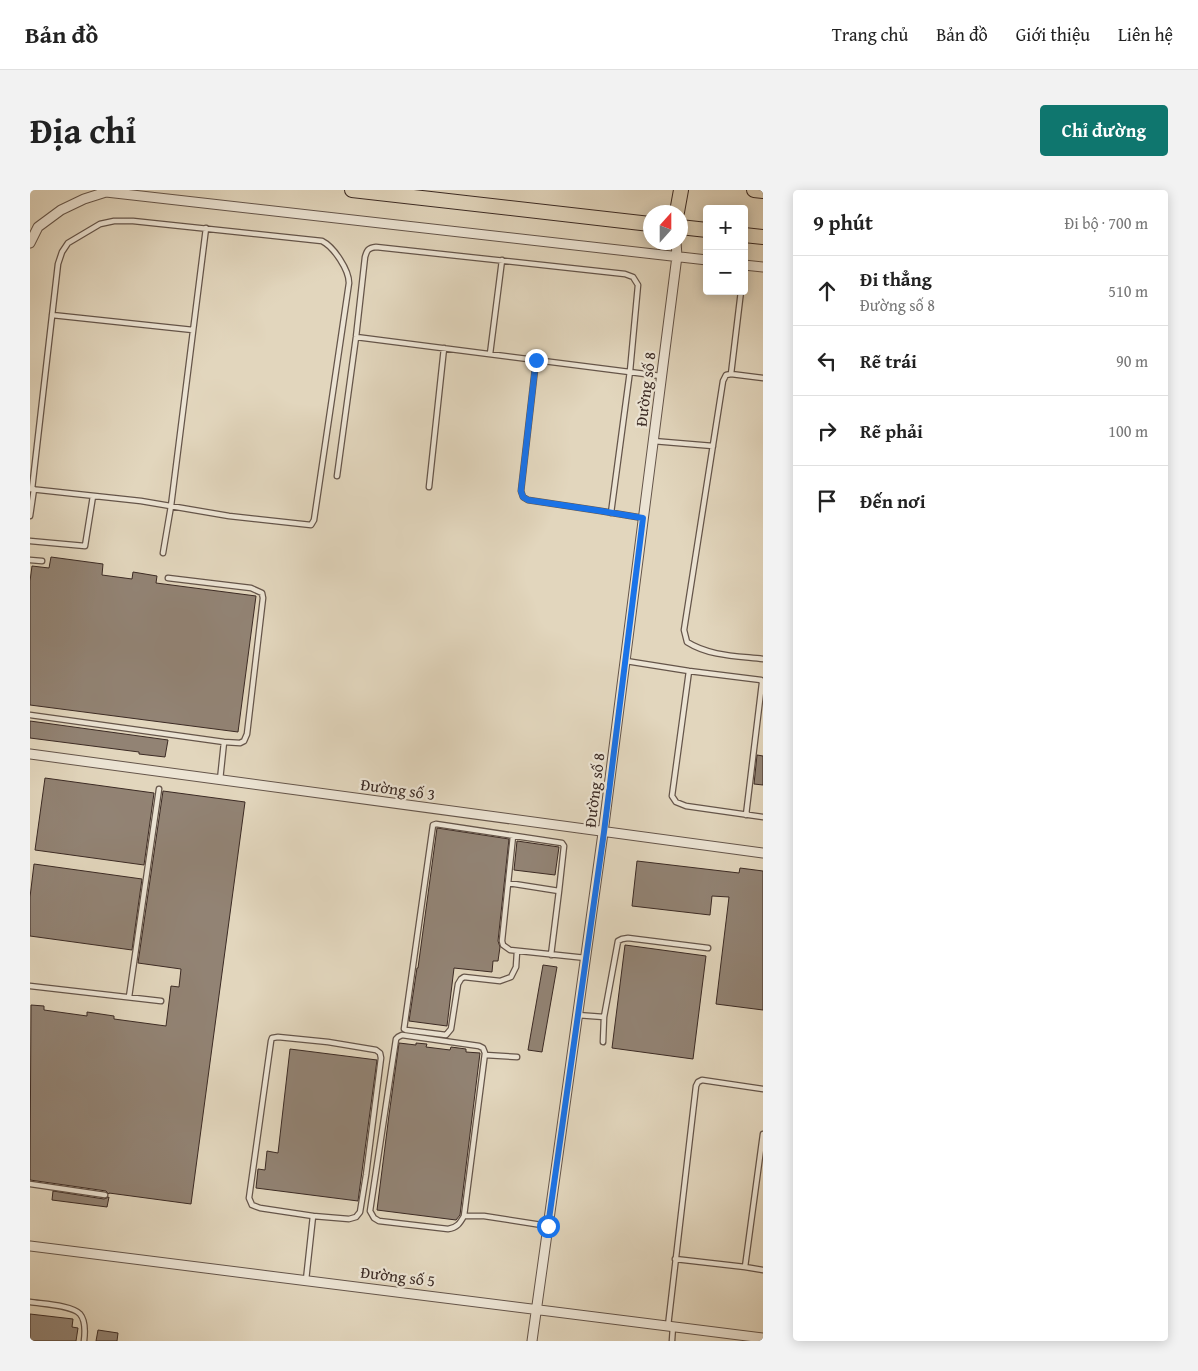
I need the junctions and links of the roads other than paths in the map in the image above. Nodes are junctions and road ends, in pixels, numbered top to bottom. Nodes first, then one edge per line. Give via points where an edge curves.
1 (352, 190) edge
2 (681, 190) edge
3 (754, 190) edge
4 (763, 191) edge
5 (678, 205) edge
6 (643, 223) edge
7 (206, 228) junction
8 (688, 228) edge
9 (703, 230) edge
10 (748, 235) edge
11 (763, 237) edge
12 (30, 243) edge
13 (677, 250) edge
14 (677, 256) junction
15 (703, 259) edge
16 (502, 260) junction
17 (748, 265) edge
18 (763, 267) edge
19 (741, 295) edge
20 (52, 315) junction
21 (193, 330) junction
22 (356, 337) junction
23 (444, 348) junction
24 (490, 354) junction
25 (536, 360) junction
26 (630, 372) junction
27 (731, 374) junction
28 (662, 376) junction
29 (763, 378) edge
30 (653, 442) junction
31 (713, 446) junction
32 (337, 476) dead end
33 (429, 487) dead end
34 (32, 489) edge
35 (93, 496) junction
36 (170, 506) junction
37 (612, 513) junction
38 (30, 516) edge
39 (643, 518) junction
40 (30, 541) edge
41 (163, 554) dead end
42 (30, 560) edge
43 (42, 561) dead end
44 (168, 578) dead end
45 (763, 659) edge
46 (626, 661) junction
47 (689, 671) junction
48 (762, 680) edge
49 (30, 715) edge
50 (224, 742) junction
51 (30, 754) edge
52 (220, 780) junction
53 (159, 789) dead end
54 (746, 815) junction
55 (763, 817) edge
56 (604, 832) junction
57 (513, 836) junction
58 (763, 854) edge
59 (508, 883) junction
60 (558, 890) junction
61 (708, 948) dead end
62 (517, 951) junction
63 (551, 955) junction
64 (586, 958) junction
65 (30, 986) edge
66 (129, 997) junction
67 (161, 1001) dead end
68 (578, 1015) junction
69 (604, 1016) junction
70 (603, 1042) dead end
71 (485, 1055) junction
72 (517, 1057) dead end
73 (763, 1090) edge
74 (763, 1134) edge
75 (30, 1184) edge
76 (105, 1194) dead end
77 (313, 1216) junction
78 (464, 1216) junction
79 (548, 1226) junction
80 (30, 1246) edge
81 (676, 1259) junction
82 (745, 1267) junction
83 (763, 1270) edge
84 (306, 1280) junction
85 (30, 1302) edge
86 (536, 1308) junction
87 (671, 1326) junction
88 (763, 1338) edge
89 (84, 1341) edge
90 (532, 1341) edge
91 (672, 1341) edge

1 - 6 main road
2 - 5 main road
3 - 4 main road
7 - 20 lane via 114,220 100,224 68,244 62,252
7 - 21 lane
7 - 36 lane via 322,241 331,247 350,283 311,525
8 - 9 main road
10 - 11 main road
12 - 14 street via 38,227 61,210 106,192
13 - 14 street, Đường số 8
14 - 15 street
14 - 28 street, Đường số 8
16 - 22 lane via 370,247 364,257
16 - 24 lane
16 - 26 lane via 625,274 633,278 638,286
17 - 18 street
19 - 27 lane
20 - 21 lane
20 - 34 lane
21 - 36 lane
22 - 23 lane
22 - 32 lane
23 - 24 lane
23 - 33 lane
24 - 25 lane
25 - 26 lane
25 - 37 lane via 521,491 523,497
26 - 28 lane
26 - 37 lane
27 - 29 lane
27 - 31 lane via 726,375 723,381
28 - 30 street, Đường số 8
30 - 31 lane
30 - 39 street, Đường số 8
31 - 45 lane via 684,630 687,642 697,648 717,654
34 - 35 lane
34 - 38 lane
35 - 36 lane
35 - 40 lane via 85,546
36 - 41 lane
37 - 39 lane
39 - 46 street, Đường số 8
42 - 43 lane
44 - 50 lane via 251,588 262,593 247,734 240,743
46 - 47 lane
46 - 56 street, Đường số 8
47 - 48 lane
47 - 54 lane via 672,796 676,802 686,806
48 - 54 lane
49 - 50 lane
50 - 52 lane
51 - 52 street, Đường số 3
52 - 56 street, Đường số 3
53 - 66 lane
54 - 55 lane
56 - 58 street, Đường số 3
56 - 64 street, Đường số 8
57 - 59 lane
57 - 60 lane via 562,843
57 - 62 lane via 433,825 404,1029 446,1035 451,1029 461,980 464,977 500,981 511,977 516,967
59 - 60 lane
59 - 62 lane via 502,942 510,950
60 - 63 lane
61 - 69 lane via 622,938 618,941
62 - 63 lane
63 - 64 lane
64 - 68 street, Đường số 8
65 - 66 lane
66 - 67 lane
68 - 69 lane
68 - 79 street, Đường số 8
69 - 70 lane
71 - 72 lane
71 - 78 lane
71 - 78 lane via 479,1046 402,1035 396,1039 370,1211 379,1221 448,1229 459,1224
73 - 81 lane via 698,1082
74 - 82 lane
75 - 76 lane
77 - 77 lane via 349,1219 360,1212 380,1053 328,1042 272,1038 249,1198 252,1205 260,1208
77 - 84 lane
78 - 79 lane
79 - 86 street, Đường số 8
80 - 84 street, Đường số 5
81 - 82 lane
81 - 87 lane
82 - 83 lane
84 - 86 street, Đường số 5
85 - 89 lane via 81,1315
86 - 87 street, Đường số 5
86 - 90 street, Đường số 8
87 - 88 street, Đường số 5
87 - 91 lane

